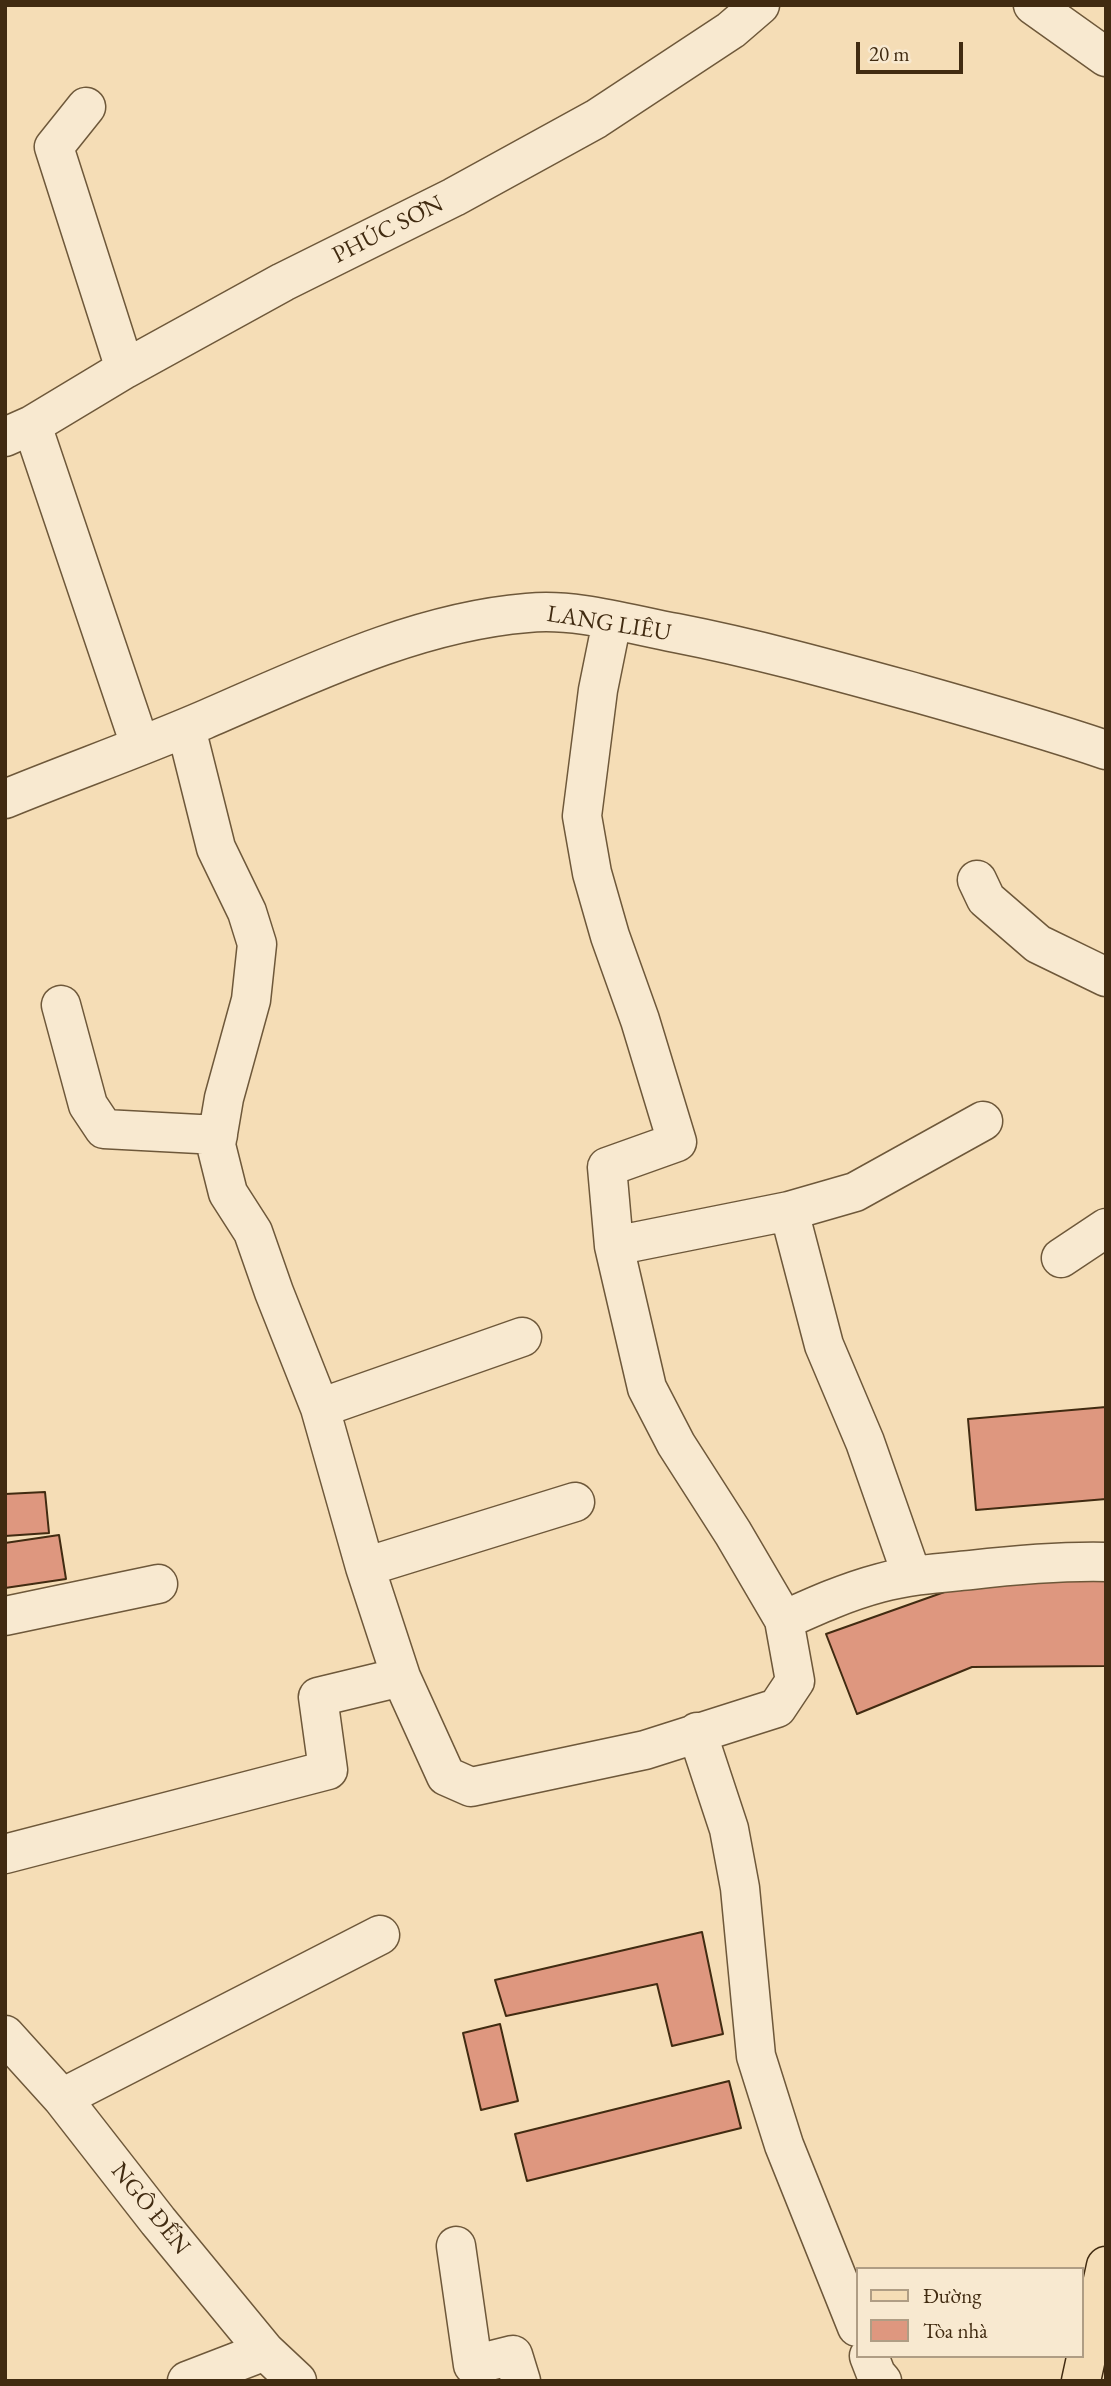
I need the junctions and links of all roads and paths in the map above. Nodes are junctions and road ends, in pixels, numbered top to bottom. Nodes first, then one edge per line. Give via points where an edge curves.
1 (760, 5) edge
2 (1033, 5) edge
3 (1106, 57) edge
4 (86, 107) dead end
5 (125, 369) junction
6 (19, 431) edge
7 (612, 621) junction
8 (186, 728) junction
9 (140, 745) junction
10 (1106, 750) edge
11 (5, 799) edge
12 (977, 880) dead end
13 (1106, 977) edge
14 (61, 1005) dead end
15 (983, 1121) dead end
16 (218, 1135) junction
17 (789, 1211) junction
18 (1106, 1228) edge
19 (614, 1246) junction
20 (1061, 1258) dead end
21 (522, 1337) dead end
22 (320, 1408) junction
23 (575, 1502) dead end
24 (1106, 1562) edge
25 (365, 1567) junction
26 (912, 1576) junction
27 (158, 1584) dead end
28 (5, 1616) edge
29 (784, 1620) junction
30 (401, 1677) junction
31 (696, 1732) junction
32 (5, 1854) edge
33 (380, 1935) dead end
34 (5, 2035) edge
35 (62, 2098) junction
36 (456, 2246) dead end
37 (1106, 2266) edge
38 (856, 2325) edge
39 (265, 2351) junction
40 (187, 2381) edge
41 (297, 2381) edge
42 (521, 2381) edge
43 (1081, 2381) edge

1 - 5 street, PHÚC SƠN via 731,30 596,119
2 - 3 street
4 - 5 street via 54,146
5 - 6 street, PHÚC SƠN
6 - 9 street
7 - 8 street, LANG LIÊU via 529,612 437,629 307,676
7 - 10 street, LANG LIÊU via 786,656
7 - 19 street via 582,816 610,936 677,1142 607,1167
8 - 9 street, LANG LIÊU
8 - 16 street via 216,848 257,944 251,1000
9 - 11 street, LANG LIÊU
12 - 13 street via 986,899 1038,944
14 - 16 street via 88,1105 104,1129
15 - 17 street via 855,1192
16 - 22 street via 216,1145 229,1193 253,1232
17 - 19 street
17 - 26 street via 824,1345 865,1442
18 - 20 street
19 - 29 street via 647,1388 676,1444
21 - 22 street
22 - 25 street
23 - 25 street
24 - 26 street
25 - 30 street
26 - 29 street via 826,1601
27 - 28 street
29 - 31 street via 795,1681 777,1707
30 - 31 street via 446,1776 471,1787 645,1750
30 - 32 street via 318,1697 328,1770
31 - 38 street via 736,1864 756,2056 784,2146
33 - 35 street
34 - 35 street, NGÔ ĐẾN
35 - 39 street, NGÔ ĐẾN
36 - 42 street via 473,2365 513,2355
37 - 43 main road
39 - 40 street
39 - 41 street, NGÔ ĐẾN

